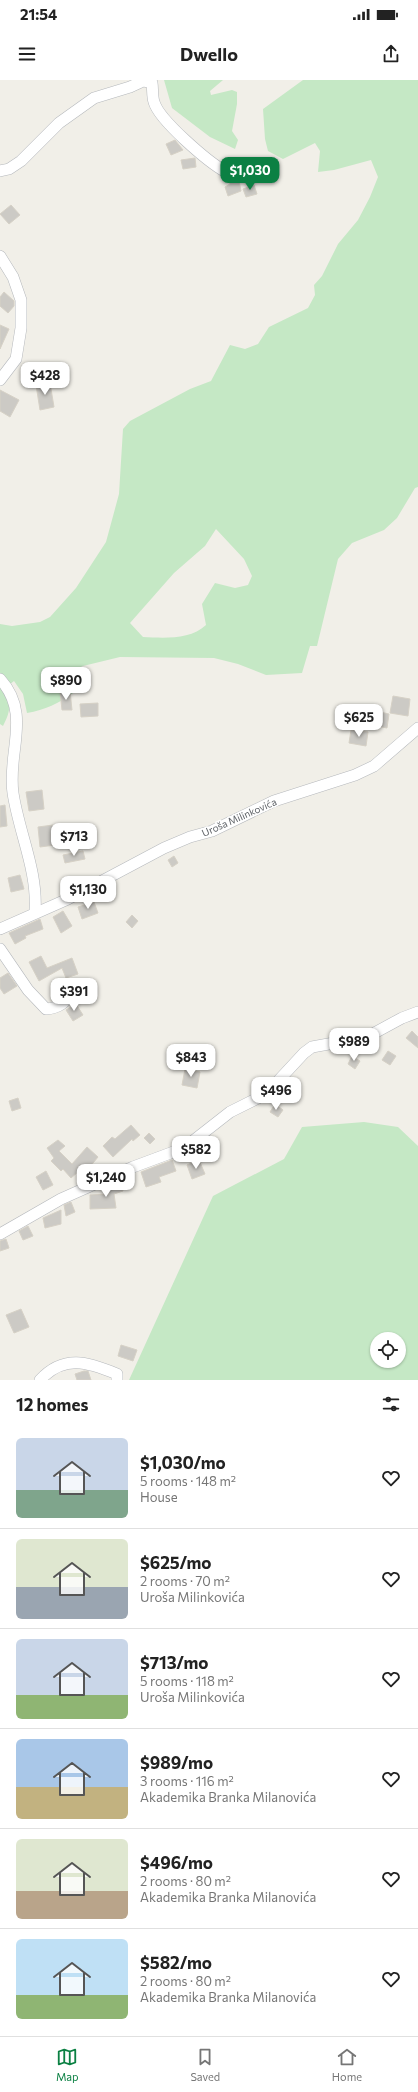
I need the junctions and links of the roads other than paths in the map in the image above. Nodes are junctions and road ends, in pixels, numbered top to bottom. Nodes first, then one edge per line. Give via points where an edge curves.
1 (0, 171) edge
2 (226, 172) dead end
3 (0, 256) edge
4 (0, 380) edge
5 (0, 679) edge
6 (418, 728) edge
7 (34, 912) junction
8 (0, 929) edge
9 (0, 949) edge
10 (74, 992) dead end
11 (418, 1012) edge
12 (0, 1234) edge
13 (40, 1380) edge
14 (117, 1380) edge

1 - 2 street via 9,169 21,161 59,123 88,102 143,81 152,83 154,102 162,116
3 - 4 street via 13,277 21,300 16,359
5 - 7 street via 15,701 17,720 11,773 36,898
6 - 7 street, Uroša Milinkovića via 374,766 349,777 274,801 212,831 164,848 68,899
7 - 8 street, Uroša Milinkovića
9 - 10 street via 28,990 46,1009 64,1004
11 - 12 street via 368,1037 312,1047 266,1094 230,1112 184,1148 60,1199
13 - 14 street via 53,1369 68,1362 102,1368 117,1374

